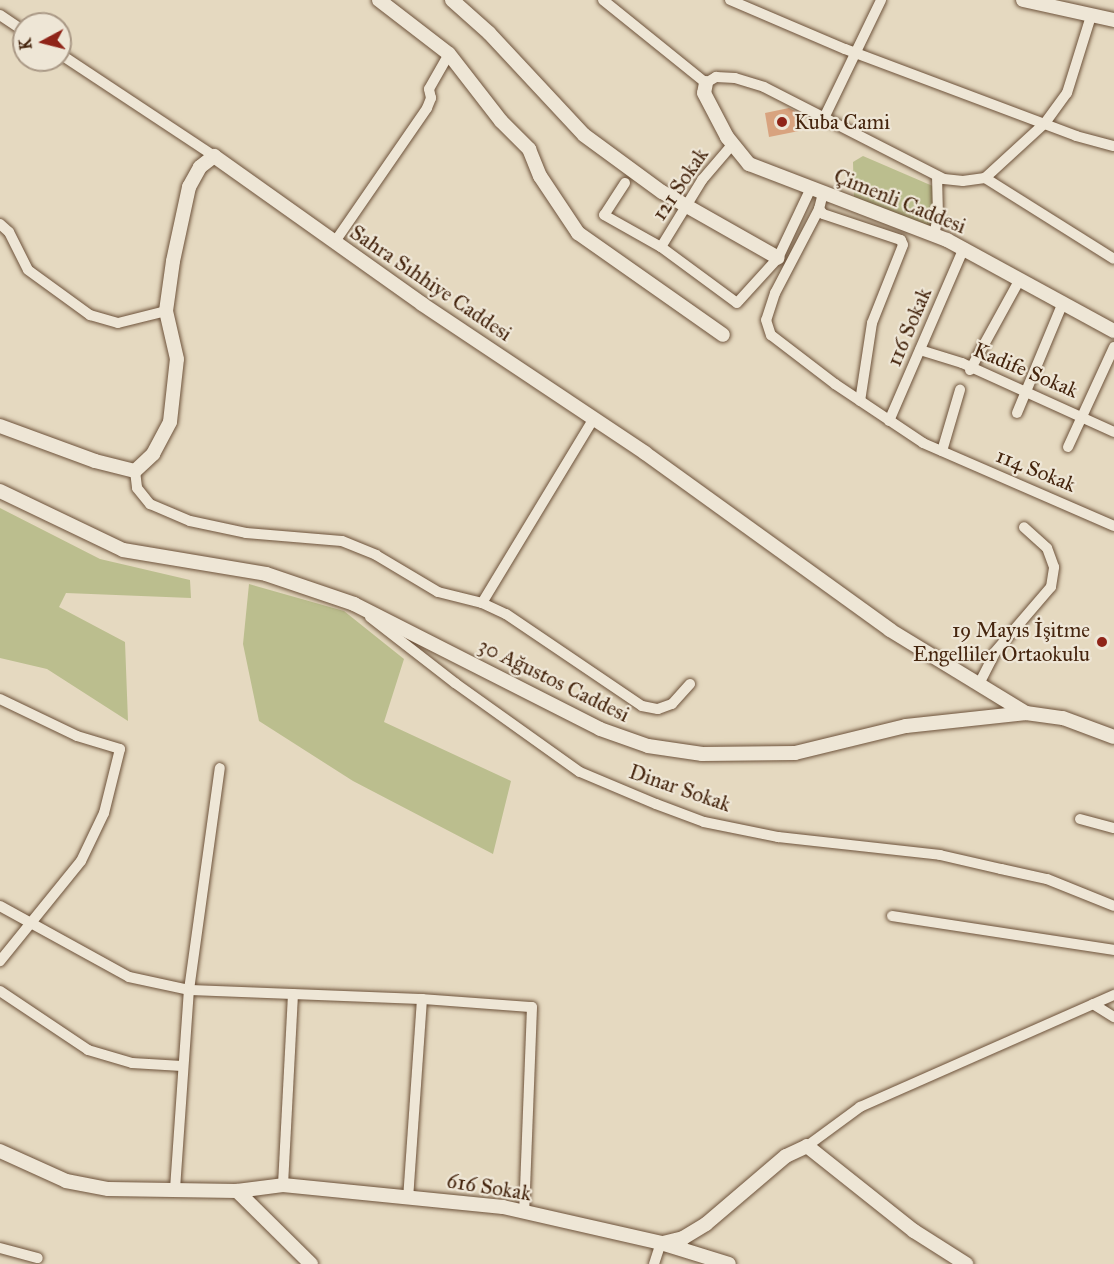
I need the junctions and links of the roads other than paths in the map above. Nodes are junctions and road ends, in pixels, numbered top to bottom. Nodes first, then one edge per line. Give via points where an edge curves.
1 (380, 0) edge
2 (452, 0) edge
3 (603, 0) edge
4 (730, 0) edge
5 (881, 0) edge
6 (1023, 0) edge
7 (1091, 16) junction
8 (1114, 20) edge
9 (853, 52) junction
10 (449, 54) junction
11 (72, 62) edge
12 (706, 83) junction
13 (824, 118) junction
14 (1045, 123) junction
15 (732, 145) junction
16 (1114, 146) edge
17 (214, 156) junction
18 (937, 176) junction
19 (985, 178) junction
20 (625, 183) dead end
21 (817, 191) junction
22 (689, 205) junction
23 (819, 209) junction
24 (0, 224) edge
25 (934, 236) junction
26 (334, 243) junction
27 (661, 247) junction
28 (964, 248) junction
29 (778, 258) junction
30 (1114, 259) edge
31 (1019, 281) junction
32 (1062, 305) junction
33 (166, 311) junction
34 (1114, 331) edge
35 (723, 335) dead end
36 (1114, 347) edge
37 (920, 350) junction
38 (970, 370) junction
39 (960, 390) dead end
40 (1026, 392) junction
41 (860, 400) junction
42 (1017, 413) dead end
43 (1082, 415) junction
44 (594, 418) junction
45 (889, 421) junction
46 (0, 426) edge
47 (1114, 432) edge
48 (1068, 447) dead end
49 (942, 451) junction
50 (135, 471) junction
51 (0, 491) edge
52 (1114, 526) edge
53 (1024, 527) dead end
54 (482, 603) junction
55 (354, 604) junction
56 (690, 684) dead end
57 (979, 684) junction
58 (0, 699) edge
59 (1026, 713) junction
60 (1114, 737) edge
61 (220, 768) dead end
62 (1080, 819) dead end
63 (1114, 825) edge
64 (0, 906) edge
65 (1114, 906) edge
66 (892, 916) dead end
67 (31, 924) junction
68 (1114, 950) edge
69 (0, 961) edge
70 (189, 990) junction
71 (0, 991) edge
72 (293, 994) junction
73 (1114, 995) edge
74 (422, 999) junction
75 (1093, 1004) junction
76 (1114, 1017) edge
77 (182, 1066) junction
78 (807, 1146) junction
79 (0, 1151) edge
80 (283, 1185) junction
81 (175, 1189) junction
82 (237, 1191) junction
83 (408, 1197) junction
84 (524, 1212) junction
85 (662, 1243) junction
86 (0, 1248) edge
87 (38, 1258) dead end
88 (311, 1264) edge
89 (654, 1264) edge
90 (729, 1264) edge
91 (966, 1264) edge

1 - 10 street
2 - 22 street via 489,33 584,135 662,192
3 - 12 street
4 - 9 street
5 - 9 street
6 - 7 street
7 - 8 street
7 - 14 street via 1067,93
9 - 13 street
9 - 14 street
10 - 26 street via 429,89 427,108
10 - 35 street via 501,121 530,149 540,176 578,233
11 - 17 street
12 - 13 street via 716,77 735,78 764,87
12 - 15 street, Çimenli Caddesi via 704,93
13 - 18 street
14 - 16 street
14 - 19 street
15 - 21 street, Çimenli Caddesi via 749,164
15 - 22 street, 121 Sokak via 702,180
17 - 26 street, Sahra Sıhhiye Caddesi
17 - 33 street via 200,167 189,187
18 - 19 street via 963,182
18 - 25 street
19 - 30 street
20 - 27 street via 604,215
21 - 23 street, 114 Sokak
21 - 25 street, Çimenli Caddesi via 880,211
21 - 29 street
22 - 27 street, 121 Sokak
22 - 29 street
23 - 41 street, 114 Sokak via 799,242 766,320 771,335 789,351
23 - 41 street via 901,240 903,245 873,323
24 - 33 street via 9,232 28,270 90,315 118,323
25 - 28 street, Çimenli Caddesi
26 - 44 street, Sahra Sıhhiye Caddesi
27 - 29 street via 737,303
28 - 31 street, Çimenli Caddesi
28 - 37 street, 116 Sokak
31 - 32 street, Çimenli Caddesi
31 - 38 street
32 - 34 street, Çimenli Caddesi
32 - 40 street
33 - 50 street via 177,359 170,422 153,454
36 - 43 street
37 - 38 street, Kadife Sokak via 962,363
37 - 45 street, 116 Sokak
38 - 40 street, Kadife Sokak
39 - 49 street
40 - 42 street
40 - 43 street, Kadife Sokak
41 - 45 street, 114 Sokak
43 - 47 street, Kadife Sokak
43 - 48 street
44 - 54 street
44 - 57 street, Sahra Sıhhiye Caddesi via 890,630
45 - 49 street, 114 Sokak
46 - 50 street via 85,458
49 - 52 street, 114 Sokak
50 - 54 street via 137,488 150,504 190,522 246,533 342,541 376,555 438,592
51 - 55 street, 30 Ağustos Caddesi via 123,550 266,574
53 - 57 street via 1047,548 1054,567 1051,587 995,652
54 - 56 street via 506,614 642,706 658,709 672,704
55 - 59 street, 30 Ağustos Caddesi via 600,729 648,746 702,754 795,753 906,726
55 - 65 street, Dinar Sokak via 455,683 580,772 656,804 704,822 778,837 940,855 1047,879
57 - 59 street, Sahra Sıhhiye Caddesi
58 - 67 street via 77,736 120,749 104,813 81,861
59 - 60 street, 30 Ağustos Caddesi via 1064,718
61 - 70 street
62 - 63 street
64 - 67 street
66 - 68 street
67 - 69 street
67 - 70 street via 129,977
70 - 72 street
70 - 77 street
71 - 77 street via 88,1050 132,1063
72 - 74 street
72 - 80 street
73 - 75 street
74 - 83 street
74 - 84 street via 532,1008
75 - 76 street
75 - 78 street via 860,1107
77 - 81 street
78 - 85 street via 786,1155 706,1224 683,1238
78 - 91 street via 914,1231
79 - 81 street, 616 Sokak via 66,1181 108,1189
80 - 82 street, 616 Sokak
80 - 83 street, 616 Sokak
81 - 82 street, 616 Sokak
82 - 88 street
83 - 84 street, 616 Sokak
84 - 85 street, 616 Sokak
85 - 89 street
85 - 90 street, 616 Sokak
86 - 87 street

